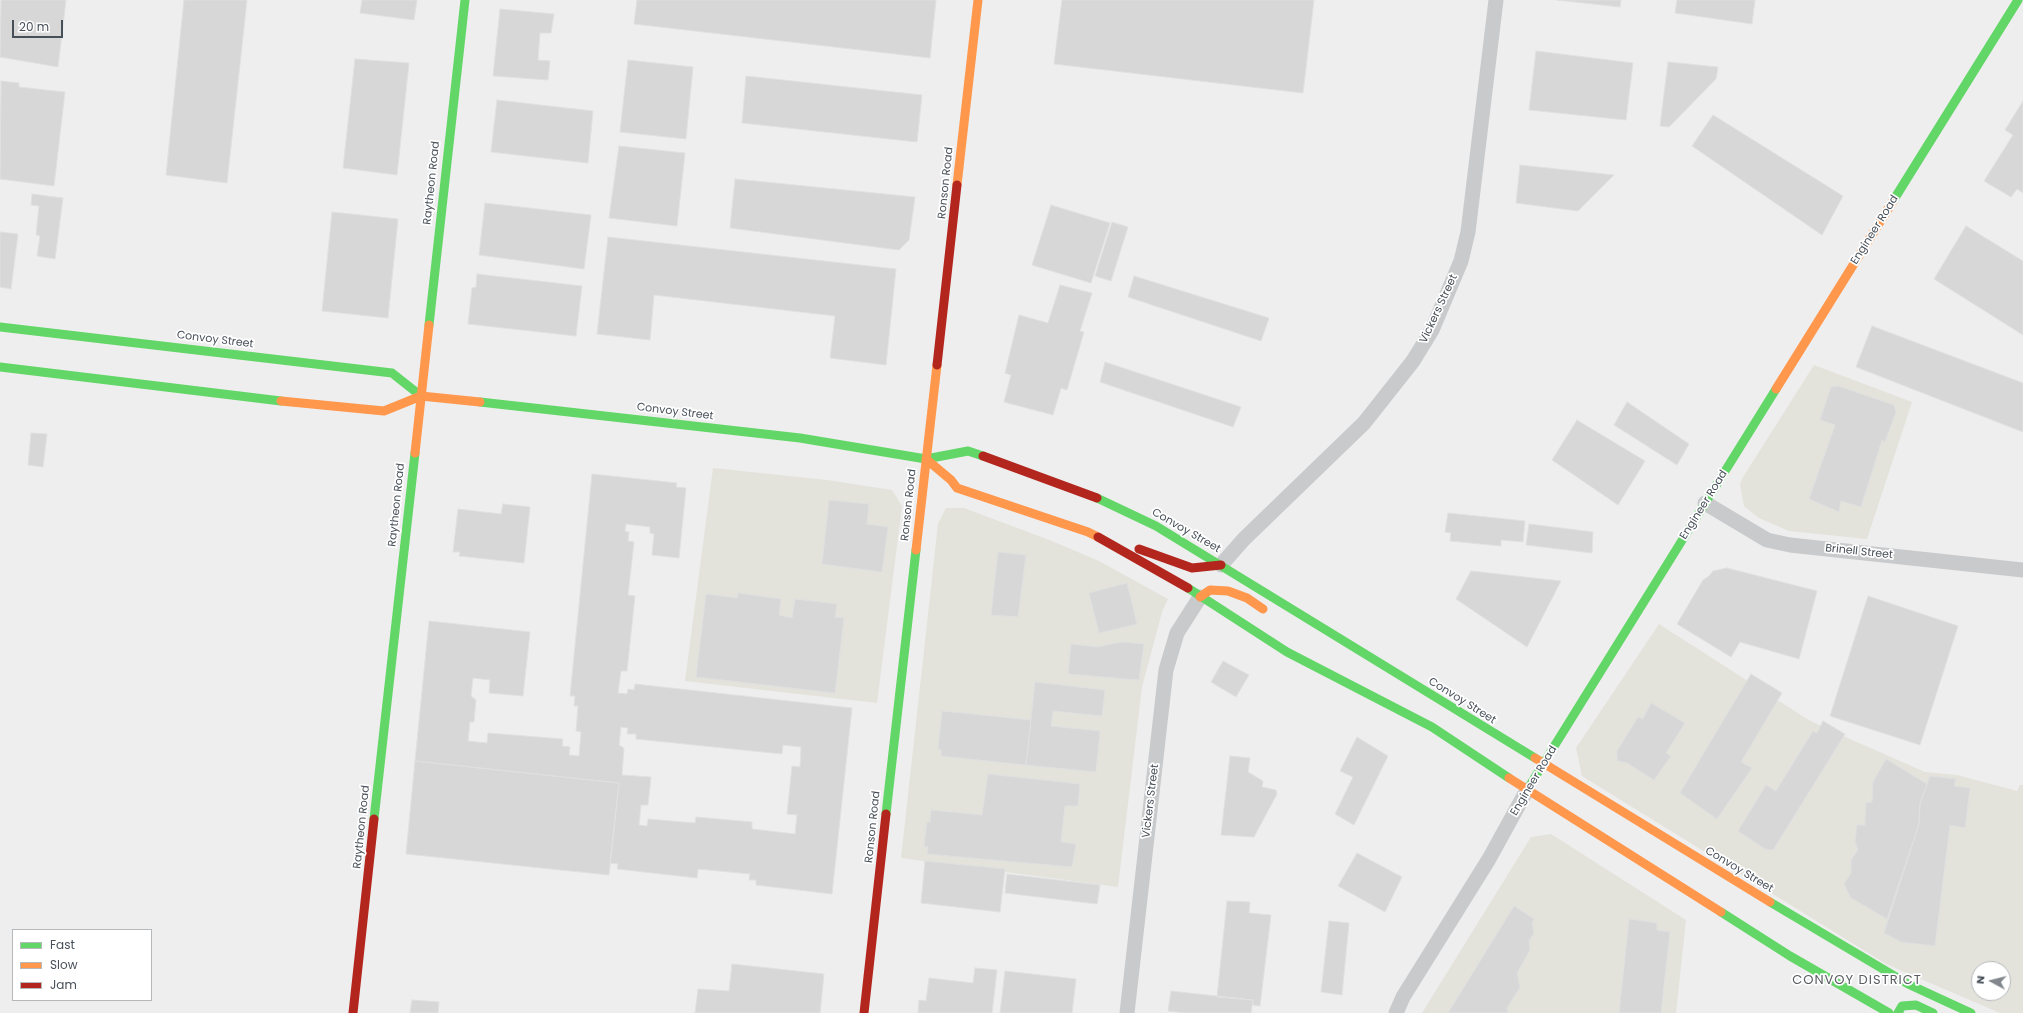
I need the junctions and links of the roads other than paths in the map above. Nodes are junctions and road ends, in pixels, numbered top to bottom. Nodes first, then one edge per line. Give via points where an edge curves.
1 (465, 0) edge
2 (978, 0) edge
3 (1496, 0) edge
4 (2018, 0) edge
5 (0, 328) edge
6 (0, 367) edge
7 (420, 396) junction
8 (926, 459) junction
9 (1705, 503) junction
10 (1088, 532) junction
11 (1221, 566) junction
12 (2023, 570) edge
13 (1200, 597) junction
14 (1272, 615) dead end
15 (1335, 637) junction
16 (1323, 638) dead end
17 (1544, 763) junction
18 (1527, 790) junction
19 (353, 1013) edge
20 (864, 1013) edge
21 (1127, 1013) edge
22 (1396, 1013) edge
23 (1889, 1013) edge
24 (1898, 1013) edge
25 (1933, 1013) edge
26 (1971, 1013) edge

1 - 7 main road, Raytheon Road
2 - 8 main road, Ronson Road
3 - 11 street, Vickers Street via 1468,232 1461,261 1432,330 1413,361 1364,423 1244,539
4 - 9 main road, Engineer Road
5 - 7 main road, Convoy Street via 392,374
6 - 7 main road, Convoy Street via 314,405 384,411
7 - 8 main road, Convoy Street via 800,438
7 - 19 main road, Raytheon Road
8 - 10 main road via 957,488
8 - 11 main road, Convoy Street via 968,451 1014,467 1119,508 1156,526
8 - 20 main road, Ronson Road
9 - 12 street, Brinell Street via 1767,540 1790,545
9 - 17 main road, Engineer Road
10 - 11 main road via 1192,568
10 - 13 main road via 1180,583
11 - 15 main road, Convoy Street
13 - 14 main road via 1210,590 1228,591 1247,598
13 - 18 main road via 1287,652 1432,727
13 - 21 street, Vickers Street via 1178,633 1166,670
15 - 16 main road
15 - 17 main road, Convoy Street
17 - 18 main road, Engineer Road
17 - 26 main road, Convoy Street via 1886,972
18 - 22 street, Engineer Road via 1489,859 1403,997
18 - 23 main road via 1790,956
24 - 25 main road via 1902,1006 1916,1005

